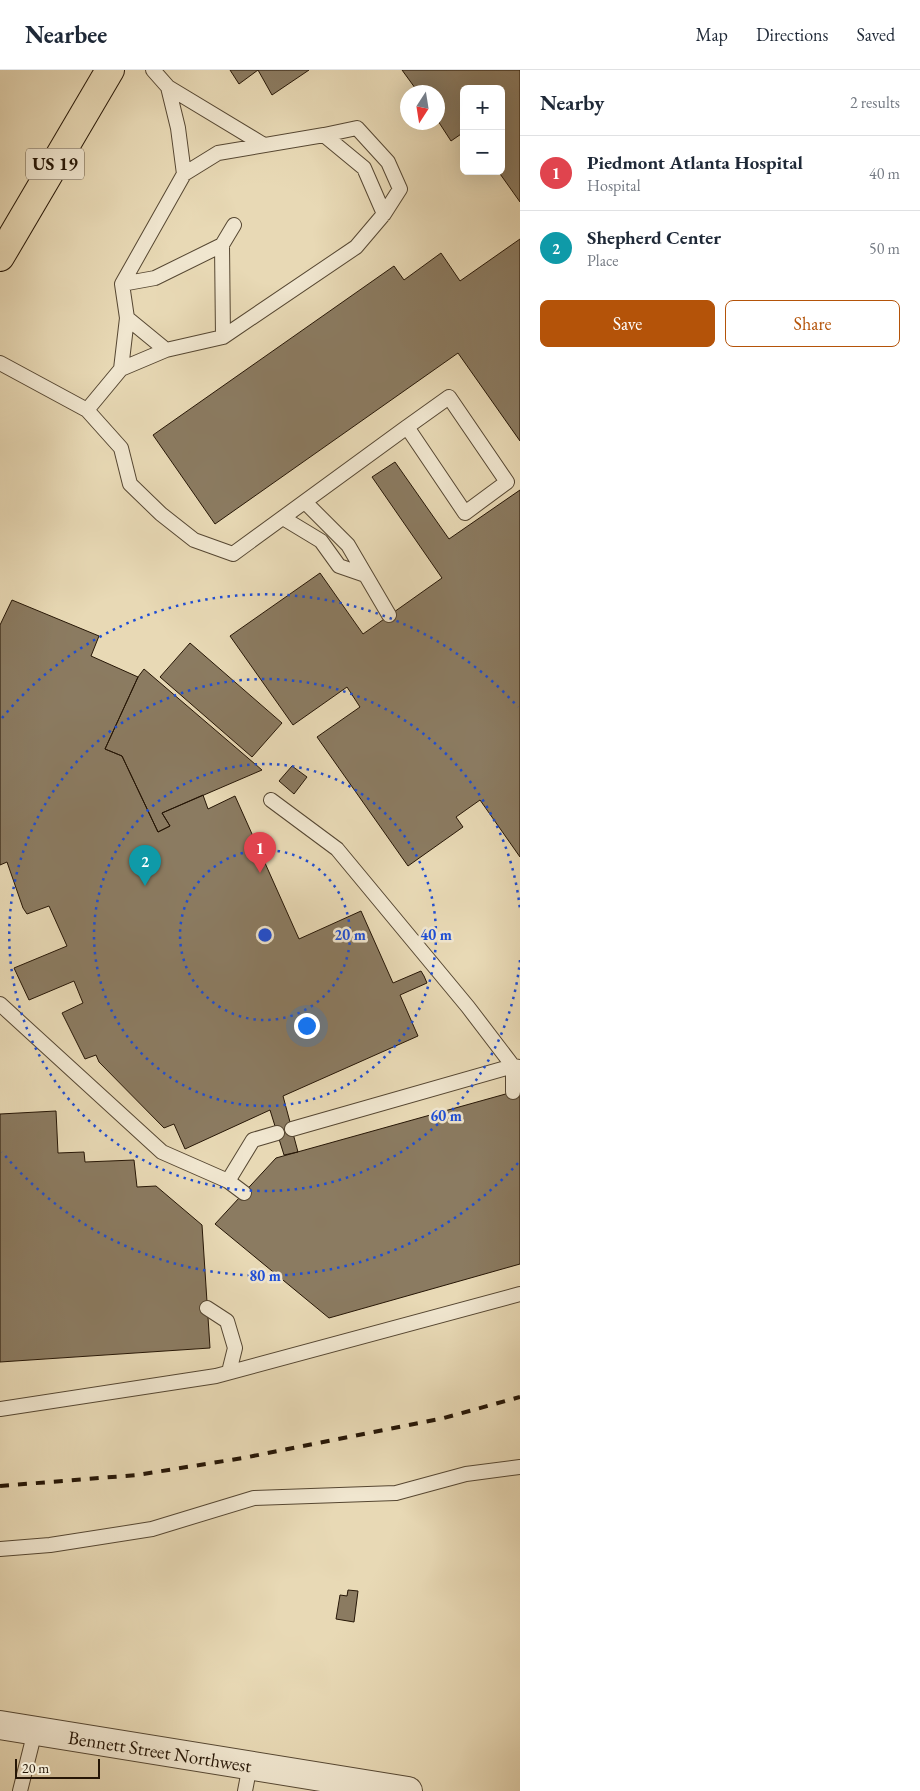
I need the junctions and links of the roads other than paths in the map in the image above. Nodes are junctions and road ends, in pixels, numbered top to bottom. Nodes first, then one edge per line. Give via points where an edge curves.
1 (110, 70) edge
2 (153, 70) edge
3 (168, 88) junction
4 (324, 135) junction
5 (264, 145) junction
6 (184, 174) junction
7 (384, 214) junction
8 (234, 225) dead end
9 (222, 245) junction
10 (0, 257) edge
11 (122, 284) junction
12 (127, 318) junction
13 (223, 337) junction
14 (166, 350) junction
15 (0, 362) edge
16 (121, 370) junction
17 (87, 410) junction
18 (407, 427) junction
19 (305, 502) junction
20 (283, 518) junction
21 (365, 575) junction
22 (389, 616) dead end
23 (271, 800) dead end
24 (0, 1004) edge
25 (516, 1066) edge
26 (513, 1092) dead end
27 (292, 1129) dead end
28 (277, 1133) dead end
29 (228, 1181) junction
30 (244, 1193) dead end
31 (520, 1294) edge
32 (207, 1308) dead end
33 (229, 1372) junction
34 (0, 1408) edge
35 (520, 1467) edge
36 (0, 1549) edge
37 (0, 1725) edge
38 (35, 1731) junction
39 (247, 1778) edge
40 (20, 1791) edge
41 (408, 1791) edge

1 - 10 highway, US 19
2 - 3 lane
3 - 5 lane
3 - 6 lane via 178,128
4 - 5 lane
4 - 7 lane via 364,168
4 - 7 lane via 357,128 388,162 400,188
5 - 6 lane via 218,153
6 - 11 lane
7 - 13 lane via 356,247
8 - 9 lane
9 - 11 lane via 155,278
9 - 13 lane
11 - 12 lane
12 - 14 lane
12 - 16 lane
13 - 14 lane
14 - 16 lane
15 - 17 lane
16 - 17 lane
17 - 20 lane via 121,448 130,484 194,540 233,554
18 - 18 lane via 465,513 507,482 449,397
18 - 19 lane
19 - 20 lane
19 - 21 lane via 348,545
20 - 21 lane via 321,541 339,566
21 - 22 lane
23 - 25 lane via 337,849
24 - 29 lane via 162,1152
25 - 26 lane
25 - 27 lane
28 - 29 lane via 253,1140
29 - 30 lane
31 - 33 lane
32 - 33 lane via 227,1321 235,1348
33 - 34 lane
35 - 36 lane via 466,1474 396,1492 254,1498 152,1529 50,1545
37 - 38 street, Bennett Street Northwest
38 - 39 street, Bennett Street Northwest
38 - 40 lane
39 - 41 street, Bennett Street Northwest

